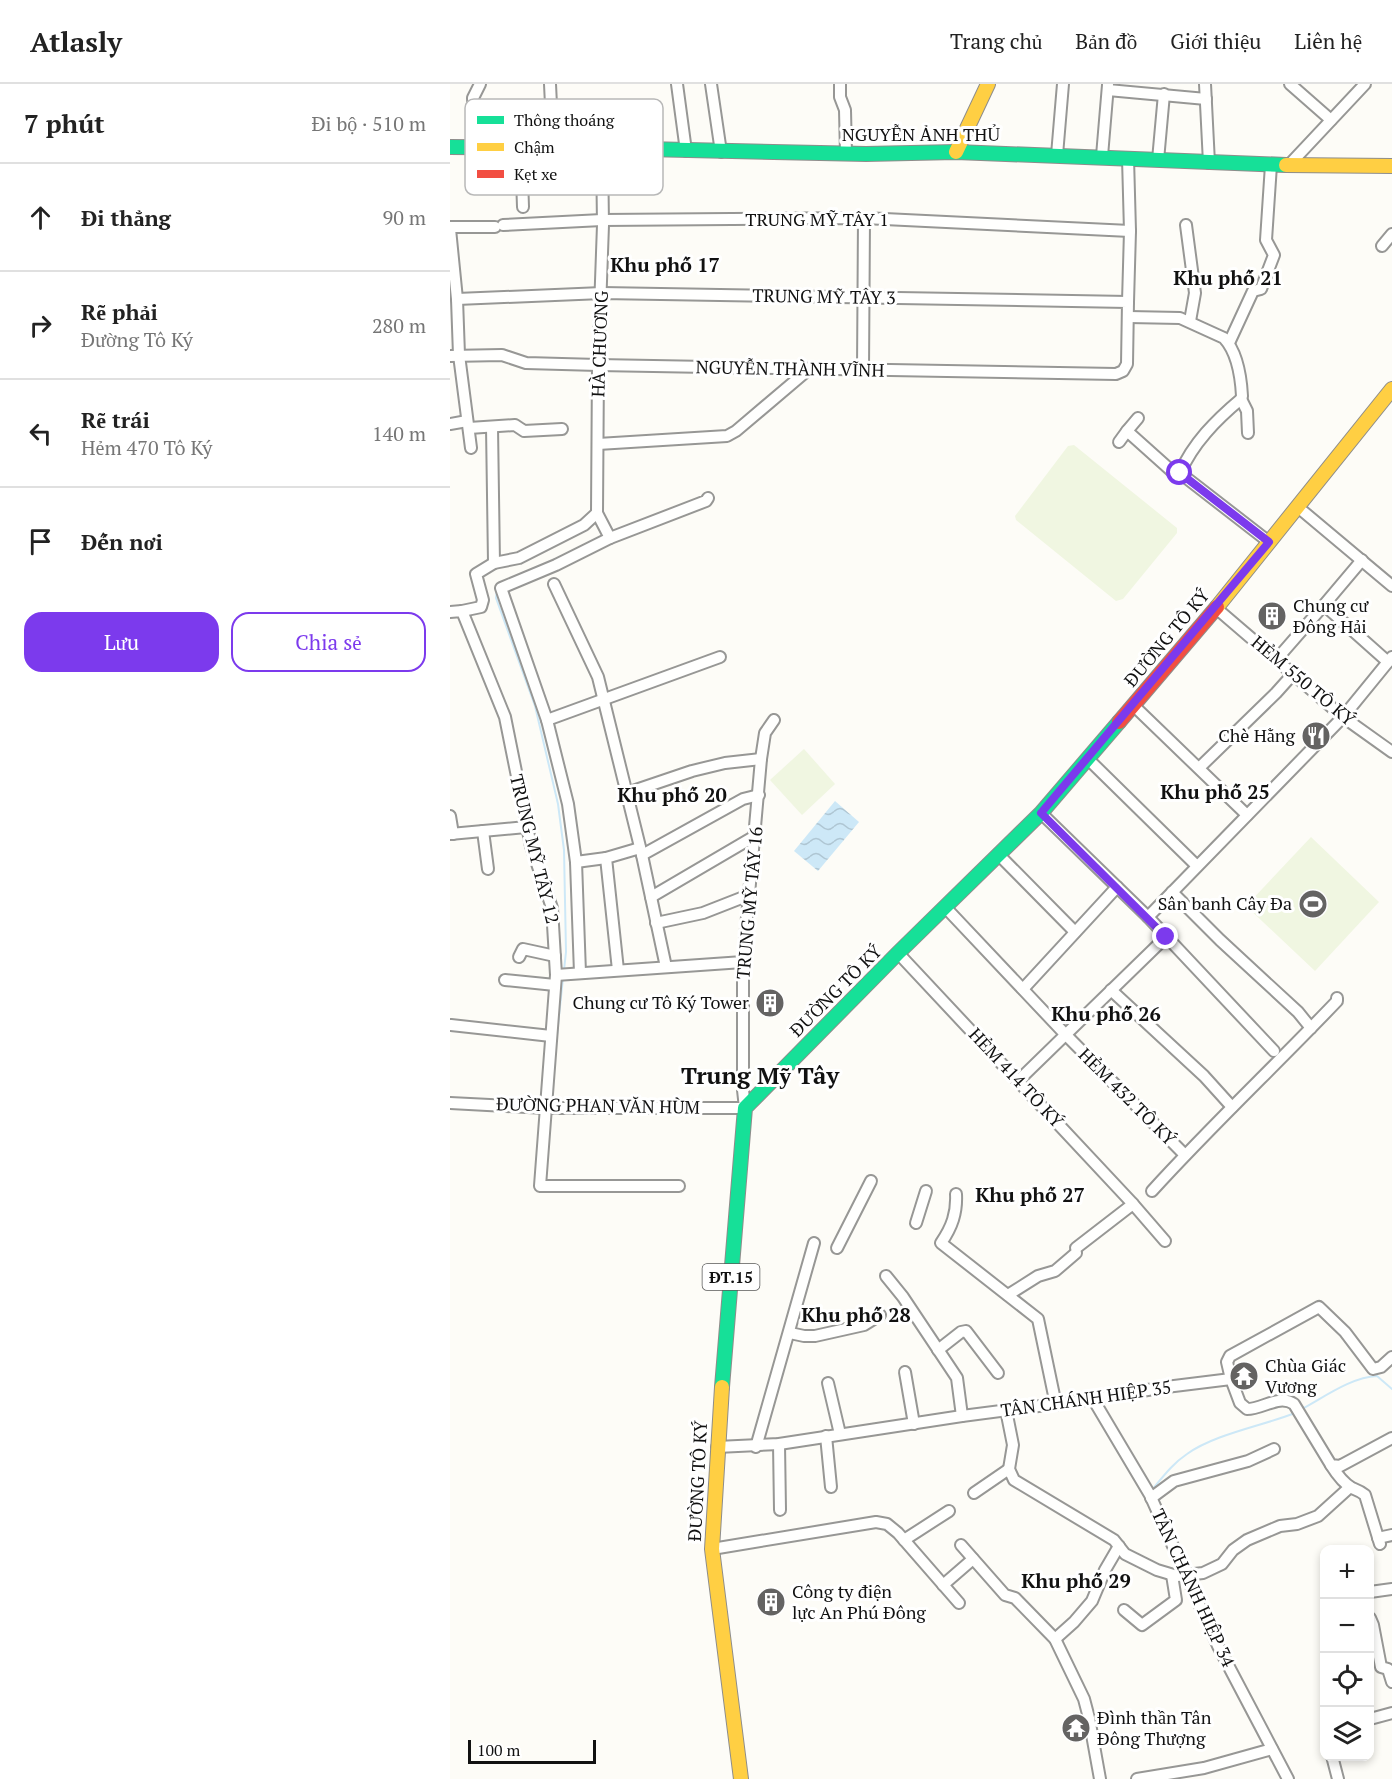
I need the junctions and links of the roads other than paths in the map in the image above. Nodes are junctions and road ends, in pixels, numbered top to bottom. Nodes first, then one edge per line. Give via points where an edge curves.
1 (480, 84) edge
2 (550, 84) edge
3 (677, 84) edge
4 (711, 84) edge
5 (840, 84) edge
6 (988, 84) edge
7 (1063, 84) edge
8 (1205, 84) edge
9 (1290, 84) edge
10 (1365, 84) edge
11 (1108, 87) edge
12 (1164, 94) junction
13 (473, 99) edge
14 (551, 99) edge
15 (1206, 99) junction
16 (1331, 120) junction
17 (663, 150) edge
18 (686, 151) junction
19 (721, 152) junction
20 (956, 152) junction
21 (846, 154) junction
22 (1057, 155) junction
23 (1102, 156) junction
24 (1128, 158) junction
25 (1158, 160) junction
26 (1209, 163) junction
27 (1271, 165) junction
28 (1289, 165) junction
29 (1392, 166) edge
30 (523, 195) edge
31 (603, 195) edge
32 (523, 207) dead end
33 (864, 219) junction
34 (603, 220) junction
35 (1186, 225) dead end
36 (450, 228) edge
37 (1130, 231) junction
38 (1392, 234) edge
39 (1382, 246) dead end
40 (602, 292) junction
41 (862, 298) junction
42 (457, 299) junction
43 (1128, 302) junction
44 (1129, 317) junction
45 (1190, 321) junction
46 (1229, 343) junction
47 (455, 356) edge
48 (598, 365) junction
49 (808, 370) junction
50 (863, 370) junction
51 (1392, 389) edge
52 (1241, 399) junction
53 (1138, 418) dead end
54 (450, 424) edge
55 (468, 424) junction
56 (492, 426) junction
57 (562, 429) dead end
58 (1127, 431) junction
59 (1248, 433) dead end
60 (1119, 442) dead end
61 (598, 444) junction
62 (471, 448) dead end
63 (1180, 473) junction
64 (708, 498) dead end
65 (1299, 507) junction
66 (597, 513) junction
67 (610, 538) junction
68 (1269, 542) junction
69 (1362, 560) junction
70 (495, 563) junction
71 (554, 584) dead end
72 (1392, 586) edge
73 (1324, 605) junction
74 (1216, 608) junction
75 (462, 611) junction
76 (450, 612) edge
77 (720, 657) dead end
78 (1390, 659) edge
79 (1276, 660) junction
80 (1293, 674) junction
81 (604, 699) junction
82 (1133, 705) junction
83 (1343, 717) junction
84 (547, 720) junction
85 (774, 720) dead end
86 (1392, 752) edge
87 (761, 759) junction
88 (1088, 759) junction
89 (1200, 767) junction
90 (627, 793) junction
91 (759, 795) junction
92 (1041, 813) junction
93 (1248, 815) junction
94 (450, 816) edge
95 (526, 827) junction
96 (483, 831) junction
97 (451, 834) edge
98 (755, 836) junction
99 (641, 851) junction
100 (999, 855) junction
101 (606, 858) junction
102 (576, 862) junction
103 (1197, 867) junction
104 (488, 869) dead end
105 (1117, 887) junction
106 (1172, 891) junction
107 (749, 895) junction
108 (651, 897) junction
109 (946, 908) junction
110 (1148, 917) junction
111 (656, 923) junction
112 (1075, 932) junction
113 (1166, 937) junction
114 (898, 953) junction
115 (555, 956) junction
116 (519, 957) dead end
117 (743, 962) junction
118 (666, 967) junction
119 (618, 970) junction
120 (564, 976) junction
121 (504, 980) dead end
122 (1023, 989) junction
123 (1111, 990) junction
124 (1337, 998) dead end
125 (451, 1025) edge
126 (1311, 1028) junction
127 (1065, 1034) junction
128 (551, 1036) junction
129 (1274, 1051) dead end
130 (1019, 1080) junction
131 (450, 1103) edge
132 (1232, 1107) junction
133 (546, 1108) junction
134 (745, 1108) junction
135 (1185, 1155) junction
136 (871, 1181) dead end
137 (679, 1186) dead end
138 (926, 1191) dead end
139 (1152, 1191) dead end
140 (956, 1194) dead end
141 (1133, 1204) junction
142 (916, 1223) dead end
143 (1165, 1241) dead end
144 (814, 1243) dead end
145 (837, 1248) dead end
146 (886, 1276) dead end
147 (1008, 1295) junction
148 (880, 1315) dead end
149 (790, 1333) junction
150 (938, 1350) junction
151 (1392, 1356) edge
152 (905, 1372) dead end
153 (998, 1373) dead end
154 (1231, 1379) junction
155 (828, 1383) dead end
156 (1093, 1399) junction
157 (1056, 1404) junction
158 (1006, 1410) junction
159 (962, 1416) junction
160 (914, 1424) junction
161 (840, 1434) junction
162 (826, 1436) junction
163 (1392, 1437) edge
164 (778, 1444) junction
165 (717, 1447) junction
166 (756, 1447) junction
167 (1274, 1449) dead end
168 (1331, 1465) junction
169 (1009, 1469) junction
170 (831, 1487) dead end
171 (1350, 1487) junction
172 (974, 1493) dead end
173 (1151, 1498) junction
174 (780, 1510) dead end
175 (949, 1511) dead end
176 (1392, 1535) edge
177 (904, 1540) junction
178 (962, 1545) dead end
179 (1119, 1546) junction
180 (712, 1550) junction
181 (973, 1559) junction
182 (1172, 1575) junction
183 (1188, 1576) junction
184 (943, 1585) junction
185 (1392, 1589) edge
186 (1374, 1591) edge
187 (959, 1603) dead end
188 (1124, 1610) dead end
189 (1055, 1639) junction
190 (1374, 1639) edge
191 (1392, 1682) edge
192 (1392, 1713) edge
193 (1374, 1718) edge
194 (1272, 1749) junction
195 (1333, 1761) edge
196 (741, 1779) edge
197 (1100, 1779) edge
198 (1137, 1779) edge
199 (1287, 1779) edge
200 (1338, 1779) edge

1 - 13 street
2 - 14 street
3 - 18 street
4 - 19 street
5 - 21 street
6 - 20 main road
7 - 22 street
8 - 15 street
9 - 16 street
10 - 16 street
11 - 12 street
11 - 23 street
12 - 15 street
12 - 25 street
15 - 26 street
16 - 28 street
17 - 18 main road, NGUYỄN ẢNH THỦ
18 - 19 main road, NGUYỄN ẢNH THỦ
19 - 21 main road, NGUYỄN ẢNH THỦ
20 - 21 main road, NGUYỄN ẢNH THỦ
20 - 22 main road, NGUYỄN ẢNH THỦ
22 - 23 main road, NGUYỄN ẢNH THỦ
23 - 24 main road, NGUYỄN ẢNH THỦ
24 - 25 main road, NGUYỄN ẢNH THỦ
24 - 37 street
25 - 26 main road, NGUYỄN ẢNH THỦ
26 - 27 main road, NGUYỄN ẢNH THỦ
27 - 28 main road, NGUYỄN ẢNH THỦ
27 - 46 street via 1266,240 1274,255 1264,284 1253,291
28 - 29 main road, NGUYỄN ẢNH THỦ
30 - 32 street
31 - 34 street, HÀ CHƯƠNG
33 - 34 street, TRUNG MỸ TÂY 1
33 - 37 street, TRUNG MỸ TÂY 1
33 - 41 street
34 - 36 street, TRUNG MỸ TÂY 1
34 - 40 street, HÀ CHƯƠNG
35 - 45 street via 1195,293
36 - 42 street
37 - 43 street
38 - 39 street
40 - 41 street, TRUNG MỸ TÂY 3
40 - 42 street, TRUNG MỸ TÂY 3
40 - 48 street, HÀ CHƯƠNG
41 - 43 street, TRUNG MỸ TÂY 3
41 - 50 street
42 - 47 street
43 - 44 street
44 - 45 street
44 - 50 street, NGUYỄN THÀNH VĨNH via 1127,364 1116,374
45 - 46 street
46 - 52 street via 1238,370
47 - 48 street, NGUYỄN THÀNH VĨNH via 502,355 526,363
47 - 55 street
48 - 49 street, NGUYỄN THÀNH VĨNH
48 - 61 street, HÀ CHƯƠNG
49 - 50 street, NGUYỄN THÀNH VĨNH
49 - 61 street via 727,436
51 - 65 main road, ĐƯỜNG TÔ KÝ
52 - 59 street via 1247,411
52 - 63 street via 1216,420
53 - 58 street
54 - 55 street
55 - 56 street
55 - 62 street
56 - 57 street via 515,425 524,431
56 - 70 street
58 - 60 street
58 - 63 street via 1174,474
61 - 66 street, HÀ CHƯƠNG
63 - 68 street
64 - 67 street
65 - 68 main road, ĐƯỜNG TÔ KÝ
65 - 69 street
66 - 67 street, HÀ CHƯƠNG
66 - 70 street via 584,525 519,558
67 - 84 street via 501,588
68 - 74 main road, ĐƯỜNG TÔ KÝ
69 - 72 street
69 - 73 street
70 - 75 street via 476,574 482,607
71 - 81 street via 598,677
73 - 78 street
73 - 79 street
74 - 79 street, HẺM 550 TÔ KÝ
74 - 82 main road, ĐƯỜNG TÔ KÝ
75 - 76 street
75 - 95 street, TRUNG MỸ TÂY 12 via 505,717
77 - 81 street
78 - 83 street
79 - 80 street, HẺM 550 TÔ KÝ
80 - 83 street, HẺM 550 TÔ KÝ
80 - 89 street
81 - 84 street
81 - 90 street
82 - 88 main road, ĐƯỜNG TÔ KÝ
82 - 89 street
83 - 86 street, HẺM 550 TÔ KÝ
83 - 93 street
84 - 102 street via 568,804
85 - 87 street, TRUNG MỸ TÂY 16 via 765,733
87 - 90 street via 692,771
87 - 91 street, TRUNG MỸ TÂY 16
88 - 92 main road, ĐƯỜNG TÔ KÝ
88 - 103 street
89 - 93 street
90 - 99 street
91 - 98 street, TRUNG MỸ TÂY 16
91 - 99 street via 743,799
92 - 100 main road, ĐƯỜNG TÔ KÝ
92 - 105 street
93 - 103 street
94 - 97 street
95 - 96 street
95 - 115 street, TRUNG MỸ TÂY 12 via 552,908
96 - 97 street
96 - 104 street
98 - 107 street, TRUNG MỸ TÂY 16
98 - 108 street
99 - 101 street
99 - 108 street
100 - 109 main road, ĐƯỜNG TÔ KÝ
100 - 112 street
101 - 102 street
101 - 119 street
102 - 120 street
103 - 106 street
105 - 110 street
105 - 112 street
106 - 110 street
106 - 126 street
107 - 111 street via 703,913
107 - 117 street, TRUNG MỸ TÂY 16
108 - 111 street
109 - 114 main road, ĐƯỜNG TÔ KÝ
109 - 122 street, HẺM 432 TÔ KÝ
110 - 113 street
111 - 118 street
112 - 122 street
113 - 123 street
113 - 129 street
114 - 130 street, HẺM 414 TÔ KÝ
114 - 134 main road, ĐƯỜNG TÔ KÝ
115 - 116 street via 523,949
115 - 120 street, TRUNG MỸ TÂY 12
117 - 118 street
117 - 134 street, TRUNG MỸ TÂY 16
118 - 119 street
119 - 120 street
120 - 121 street
120 - 128 street, TRUNG MỸ TÂY 12
122 - 127 street, HẺM 432 TÔ KÝ
123 - 127 street
123 - 132 street
124 - 126 street
125 - 128 street
126 - 132 street
127 - 130 street
127 - 135 street, HẺM 432 TÔ KÝ
128 - 133 street, TRUNG MỸ TÂY 12
130 - 141 street, HẺM 414 TÔ KÝ
131 - 133 street, ĐƯỜNG PHAN VĂN HÙM
132 - 135 street
133 - 134 street, ĐƯỜNG PHAN VĂN HÙM
133 - 137 street, TRUNG MỸ TÂY 12 via 540,1186
134 - 165 main road, ĐƯỜNG TÔ KÝ / ĐT.15
135 - 139 street
136 - 145 street
138 - 142 street
140 - 147 street via 952,1223 941,1243
141 - 143 street, HẺM 414 TÔ KÝ
141 - 147 street via 1055,1271 1038,1276
144 - 149 street
146 - 150 street
147 - 157 street via 1040,1322
148 - 149 street via 864,1325 815,1336
149 - 166 street
150 - 153 street via 966,1331
150 - 159 street via 957,1377
151 - 154 street via 1373,1369 1345,1332 1319,1307 1230,1356 1227,1362
152 - 160 street
154 - 156 street, TÂN CHÁNH HIỆP 35
154 - 168 street via 1240,1403 1247,1410 1290,1401
155 - 161 street
156 - 157 street, TÂN CHÁNH HIỆP 35
156 - 173 street, TÂN CHÁNH HIỆP 34
157 - 158 street, TÂN CHÁNH HIỆP 35
158 - 159 street, TÂN CHÁNH HIỆP 35
158 - 169 street via 1013,1445
159 - 160 street, TÂN CHÁNH HIỆP 35
160 - 161 street, TÂN CHÁNH HIỆP 35
161 - 162 street, TÂN CHÁNH HIỆP 35
162 - 164 street, TÂN CHÁNH HIỆP 35
162 - 170 street
163 - 168 street via 1340,1466
164 - 166 street, TÂN CHÁNH HIỆP 35
164 - 174 street
165 - 166 street, TÂN CHÁNH HIỆP 35
165 - 180 main road, ĐƯỜNG TÔ KÝ / ĐT.15
167 - 173 street via 1248,1461 1174,1481
168 - 171 street
169 - 172 street
169 - 179 street via 1019,1484
171 - 176 street via 1365,1496 1379,1541
171 - 183 street via 1318,1516 1247,1540 1222,1564
173 - 183 street, TÂN CHÁNH HIỆP 34
175 - 177 street
177 - 180 street via 887,1524 876,1522
177 - 184 street
178 - 181 street
179 - 182 street via 1125,1554
179 - 189 street via 1092,1601
180 - 196 main road, ĐƯỜNG TÔ KÝ / ĐT.15
181 - 184 street
181 - 189 street via 1005,1595 1015,1598
182 - 183 street
182 - 188 street via 1176,1600 1168,1607 1142,1625
183 - 194 street, TÂN CHÁNH HIỆP 34 via 1218,1646
184 - 187 street
185 - 186 street
189 - 197 street via 1083,1699
190 - 191 street via 1380,1667 1388,1669
192 - 193 street
194 - 198 street via 1204,1768
194 - 199 street, TÂN CHÁNH HIỆP 34
195 - 200 street

